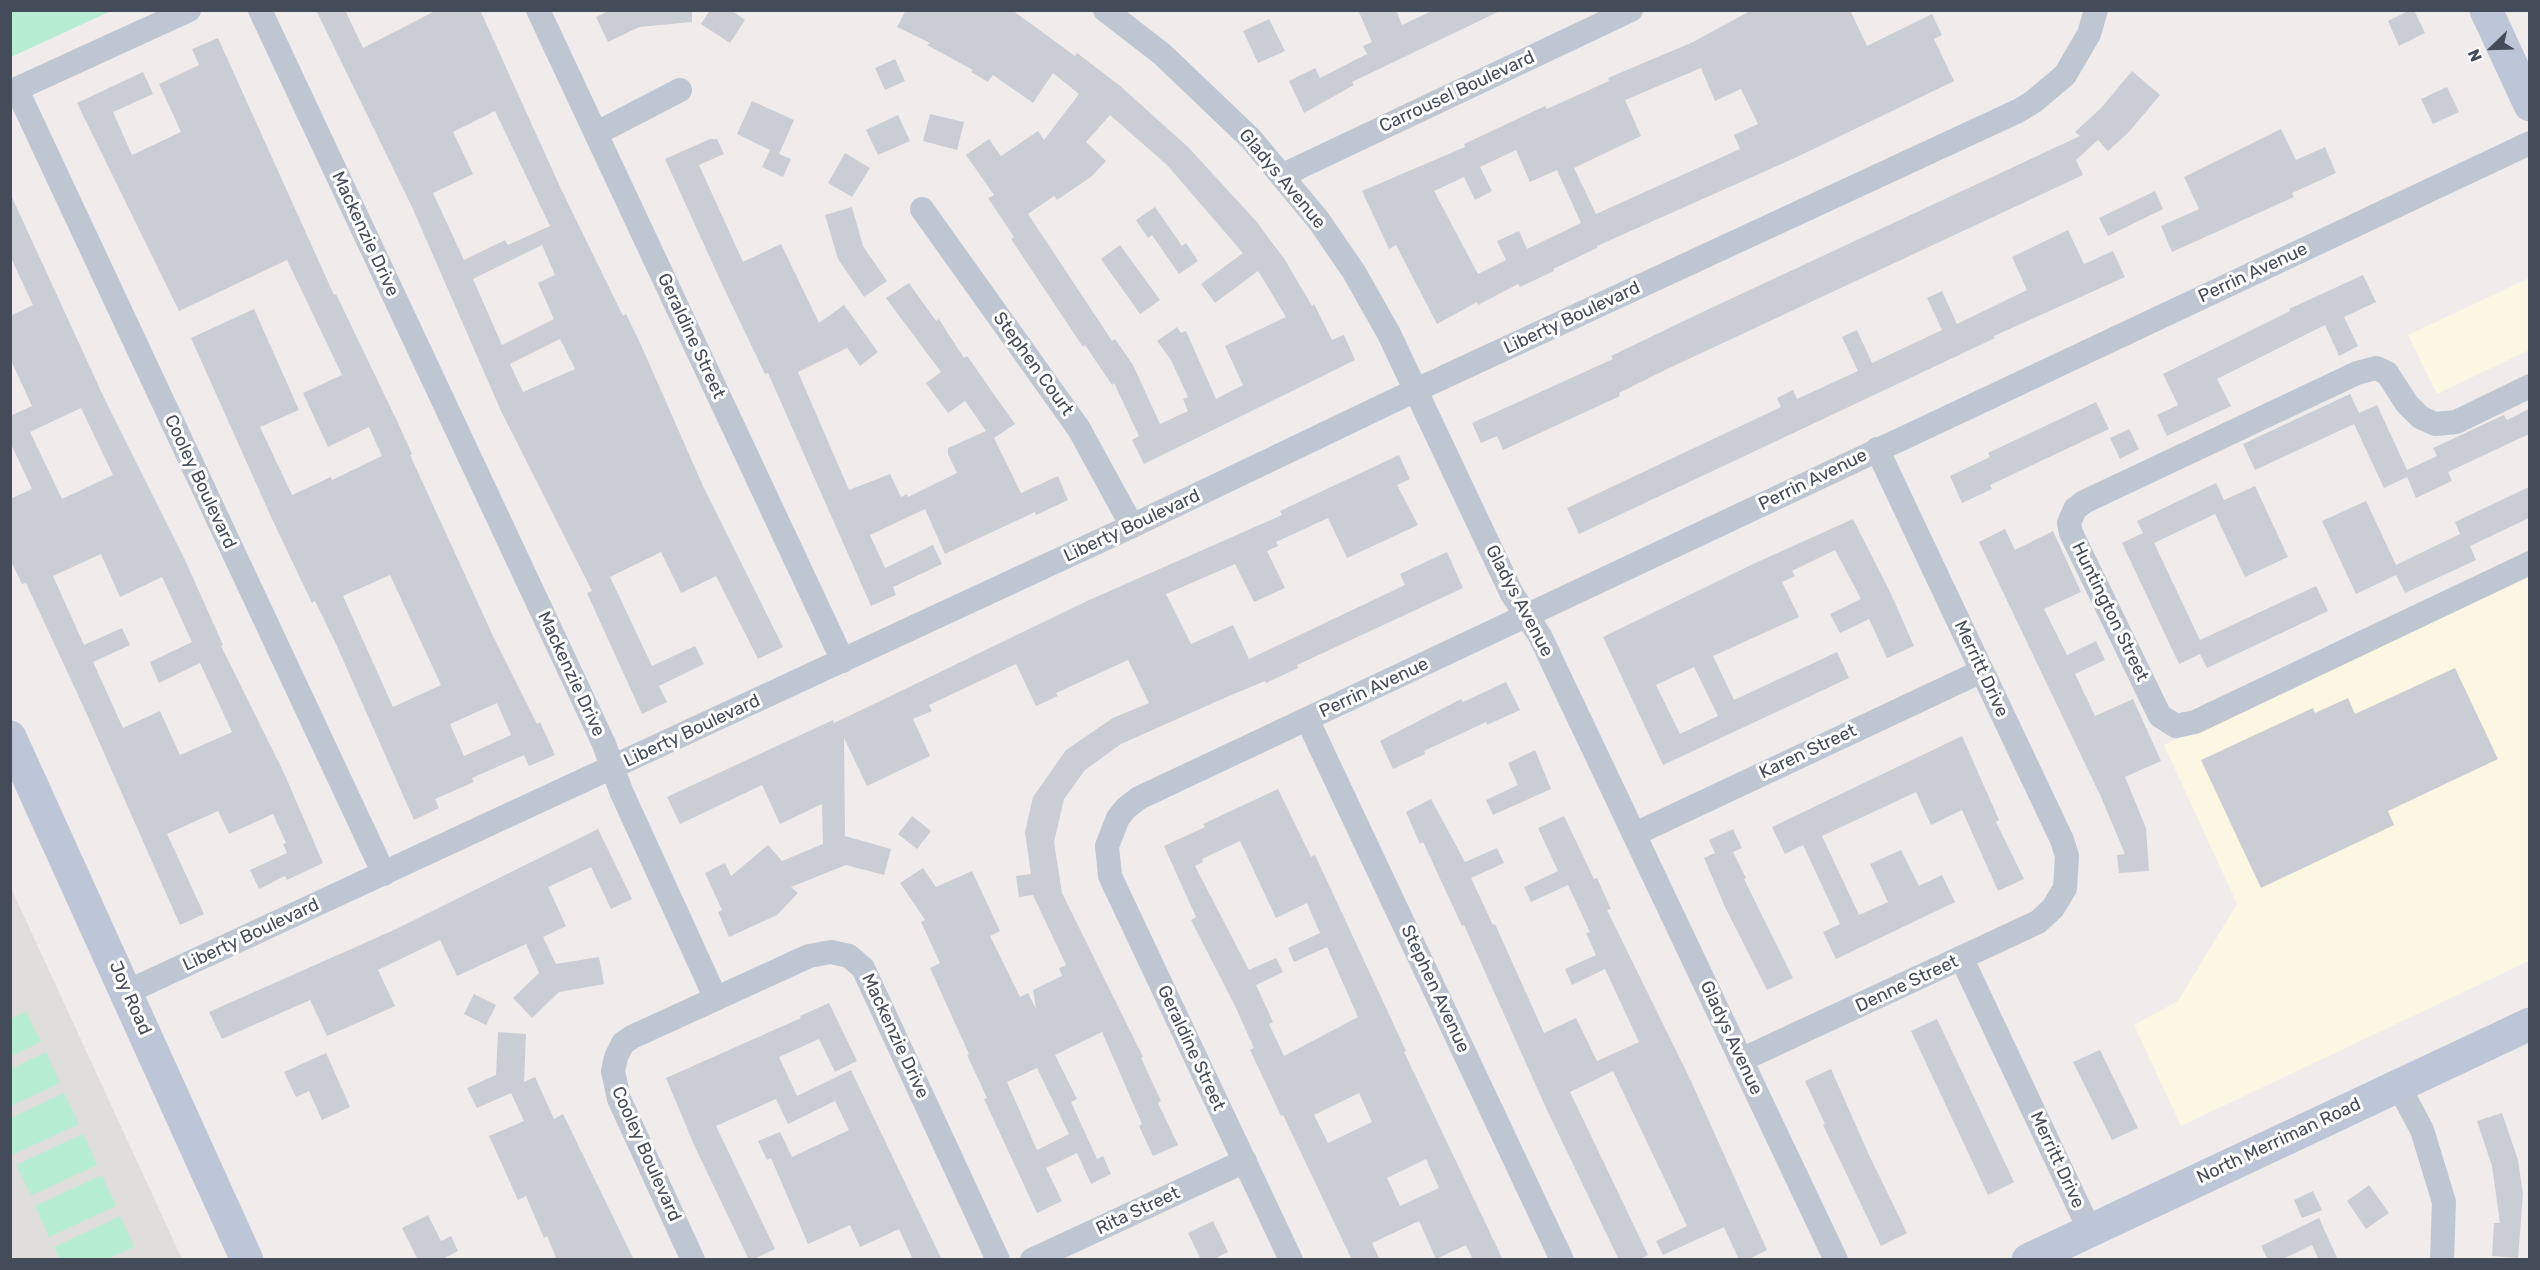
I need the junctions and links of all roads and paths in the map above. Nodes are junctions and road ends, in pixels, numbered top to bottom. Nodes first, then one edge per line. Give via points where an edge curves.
1 (189, 10) edge
2 (260, 10) edge
3 (538, 10) edge
4 (1631, 10) edge
5 (2486, 10) edge
6 (2095, 11) edge
7 (1112, 13) edge
8 (680, 90) dead end
9 (14, 91) edge
10 (2529, 105) edge
11 (597, 133) junction
12 (2529, 143) edge
13 (1283, 175) junction
14 (922, 209) dead end
15 (2529, 386) edge
16 (1416, 390) junction
17 (1877, 449) junction
18 (1132, 526) junction
19 (2529, 562) edge
20 (1527, 617) junction
21 (843, 661) junction
22 (1982, 671) junction
23 (1307, 719) junction
24 (10, 737) edge
25 (611, 768) junction
26 (1111, 833) joint
27 (1635, 834) junction
28 (384, 873) junction
29 (2062, 893) joint
30 (1962, 959) junction
31 (127, 992) junction
32 (716, 999) junction
33 (2529, 1024) edge
34 (1741, 1060) junction
35 (2398, 1085) junction
36 (1245, 1161) junction
37 (2090, 1231) junction
38 (247, 1260) edge
39 (693, 1260) edge
40 (998, 1260) edge
41 (1032, 1260) edge
42 (1291, 1260) edge
43 (1562, 1260) edge
44 (1836, 1260) edge
45 (2028, 1260) edge
46 (2442, 1260) edge

1 - 9 street
2 - 25 street, Mackenzie Drive via 604,744
3 - 11 street, Geraldine Street
4 - 13 street, Carrousel Boulevard
5 - 10 street
6 - 16 street, Liberty Boulevard via 2089,34 2065,75 2018,111
7 - 13 street, Gladys Avenue via 1208,95
8 - 11 street
9 - 28 street, Cooley Boulevard
11 - 21 street, Geraldine Street
12 - 17 street, Perrin Avenue
13 - 16 street, Gladys Avenue via 1354,272
14 - 18 street, Stephen Court via 1079,429
15 - 19 street, Huntington Street via 2456,422 2435,424 2420,417 2407,404 2387,373 2376,368 2357,373 2084,502 2075,509 2069,523 2160,716 2176,726 2195,722
16 - 18 street, Liberty Boulevard
16 - 20 street, Gladys Avenue via 1512,594
17 - 20 street, Perrin Avenue
17 - 22 street, Merritt Drive
18 - 21 street, Liberty Boulevard
20 - 23 street, Perrin Avenue
20 - 27 street, Gladys Avenue via 1540,636
21 - 25 street, Liberty Boulevard
22 - 27 street, Karen Street
22 - 29 street, Merritt Drive via 2062,840 2067,872
23 - 26 street, Perrin Avenue via 1139,798 1118,818
23 - 43 street, Stephen Avenue
24 - 31 street, Joy Road
25 - 28 street, Liberty Boulevard
25 - 32 street, Mackenzie Drive
26 - 36 street, Geraldine Street via 1107,863 1116,889
27 - 34 street, Gladys Avenue
28 - 31 street, Liberty Boulevard
29 - 30 street, Denne Street via 2038,922
30 - 34 street, Denne Street
30 - 37 street, Merritt Drive
31 - 38 street, Joy Road
32 - 39 street, Cooley Boulevard via 623,1043 613,1071 619,1099
32 - 40 street, Mackenzie Drive via 819,953 840,953 856,960 872,984
33 - 35 street, North Merriman Road
34 - 44 street, Gladys Avenue
35 - 37 street, North Merriman Road
35 - 46 street via 2422,1130 2445,1202
36 - 41 street, Rita Street
36 - 42 street, Geraldine Street
37 - 45 street, North Merriman Road

